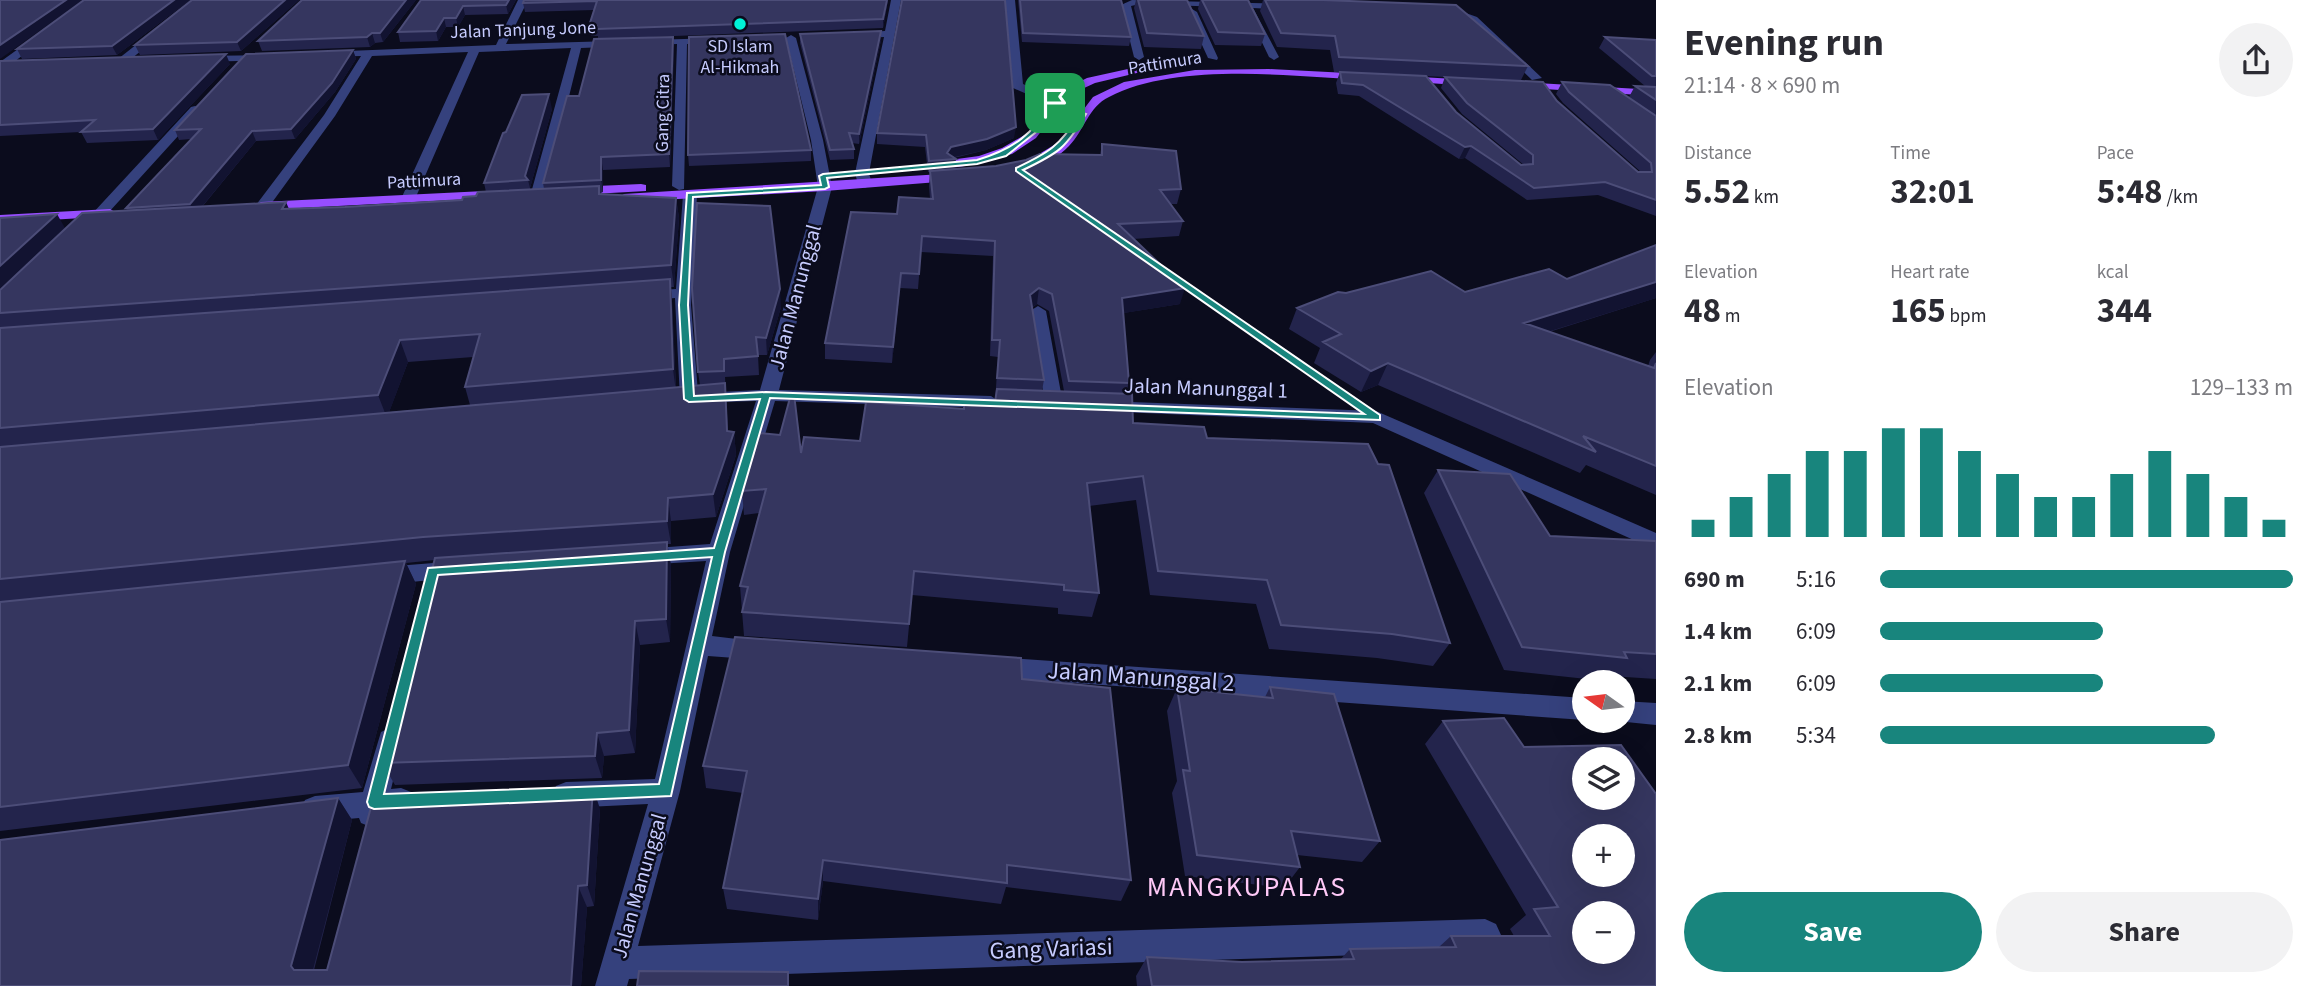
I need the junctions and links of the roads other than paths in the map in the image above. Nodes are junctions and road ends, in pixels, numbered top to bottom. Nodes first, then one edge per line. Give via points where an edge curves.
1 (199, 0) edge
2 (523, 0) edge
3 (897, 0) edge
4 (1010, 0) edge
5 (1188, 3) junction
6 (1250, 6) junction
7 (1303, 8) edge
8 (1424, 12) edge
9 (53, 29) edge
10 (888, 34) junction
11 (846, 36) edge
12 (777, 38) edge
13 (791, 38) junction
14 (805, 38) edge
15 (723, 40) edge
16 (262, 41) edge
17 (393, 41) dead end
18 (682, 41) junction
19 (577, 45) junction
20 (475, 49) junction
21 (499, 49) junction
22 (385, 51) junction
23 (369, 52) junction
24 (314, 55) edge
25 (286, 56) edge
26 (1139, 57) dead end
27 (1274, 57) dead end
28 (244, 58) junction
29 (1213, 58) dead end
30 (190, 59) edge
31 (149, 60) edge
32 (122, 61) junction
33 (108, 62) edge
34 (25, 65) edge
35 (3, 68) edge
36 (235, 68) edge
37 (1425, 80) junction
38 (1495, 80) junction
39 (1656, 85) edge
40 (1543, 87) junction
41 (1607, 90) junction
42 (1656, 93) edge
43 (208, 97) edge
44 (1440, 100) edge
45 (1055, 103) junction
46 (1629, 106) edge
47 (1083, 114) junction
48 (1018, 169) edge
49 (981, 175) edge
50 (863, 179) junction
51 (824, 182) junction
52 (684, 190) junction
53 (553, 196) junction
54 (408, 199) junction
55 (256, 210) junction
56 (127, 212) edge
57 (100, 214) junction
58 (0, 219) edge
59 (117, 225) edge
60 (89, 227) junction
61 (0, 232) edge
62 (69, 246) edge
63 (684, 292) junction
64 (620, 298) edge
65 (1038, 311) dead end
66 (766, 395) junction
67 (1012, 403) edge
68 (1656, 542) edge
69 (719, 552) junction
70 (624, 558) edge
71 (487, 568) edge
72 (433, 571) junction
73 (365, 578) edge
74 (426, 598) edge
75 (697, 645) junction
76 (780, 651) edge
77 (974, 665) edge
78 (1572, 708) edge
79 (1635, 713) edge
80 (1656, 715) edge
81 (395, 720) edge
82 (666, 791) junction
83 (541, 796) edge
84 (430, 800) edge
85 (374, 802) junction
86 (291, 812) edge
87 (365, 841) edge
88 (1485, 935) edge
89 (615, 975) edge

1 - 32 street
2 - 21 street
3 - 10 street
4 - 45 street via 1017,86
5 - 6 street
5 - 26 street via 1127,3
5 - 29 street
6 - 7 street
6 - 27 street
8 - 40 street via 1474,19
9 - 35 street
10 - 11 street
10 - 50 street
12 - 13 street
13 - 14 street
13 - 51 street
15 - 18 street, Jalan Tanjung Jone
16 - 28 street
17 - 22 street
18 - 19 street, Jalan Tanjung Jone
18 - 52 street, Gang Citra
19 - 21 street, Jalan Tanjung Jone
19 - 53 street
20 - 21 street, Jalan Tanjung Jone
20 - 22 street, Jalan Tanjung Jone
20 - 54 street
22 - 23 street, Jalan Tanjung Jone
23 - 24 street, Jalan Tanjung Jone
23 - 55 street via 329,116
25 - 28 street
28 - 30 street
28 - 36 street
31 - 32 street
32 - 33 street
34 - 35 street
37 - 38 main road, Pattimura
37 - 44 street
37 - 47 main road, Pattimura via 1183,75 1108,92
38 - 40 main road, Pattimura
38 - 45 main road, Pattimura via 1219,65 1141,69 1075,88
39 - 40 main road, Pattimura
40 - 41 main road, Pattimura
41 - 42 main road, Pattimura
41 - 46 street
43 - 57 street
45 - 47 street
45 - 50 main road, Pattimura via 1043,124 1003,155
47 - 48 main road, Pattimura via 1053,153
49 - 50 main road, Pattimura
50 - 51 main road, Pattimura
51 - 52 main road, Pattimura
51 - 66 street, Jalan Manunggal
52 - 53 main road, Pattimura
52 - 63 street, Gang Citra
53 - 54 main road, Pattimura
53 - 55 main road, Pattimura via 516,203
54 - 55 main road, Pattimura
56 - 57 main road
57 - 58 main road
57 - 60 street
59 - 60 main road
60 - 61 main road
60 - 62 street
63 - 64 street
63 - 66 street, Gang Citra via 682,400
65 - 68 street, Jalan Manunggal 1 via 1060,405 1376,417
66 - 67 street
66 - 69 street, Jalan Manunggal
69 - 70 street
69 - 75 street, Jalan Manunggal
71 - 72 street
72 - 73 street
72 - 74 street
75 - 76 street
75 - 82 street, Jalan Manunggal
77 - 78 street, Jalan Manunggal 2
79 - 80 street
81 - 85 street
82 - 83 street
82 - 89 street, Jalan Manunggal
84 - 85 street
85 - 86 street
85 - 87 street
88 - 89 street, Gang Variasi

